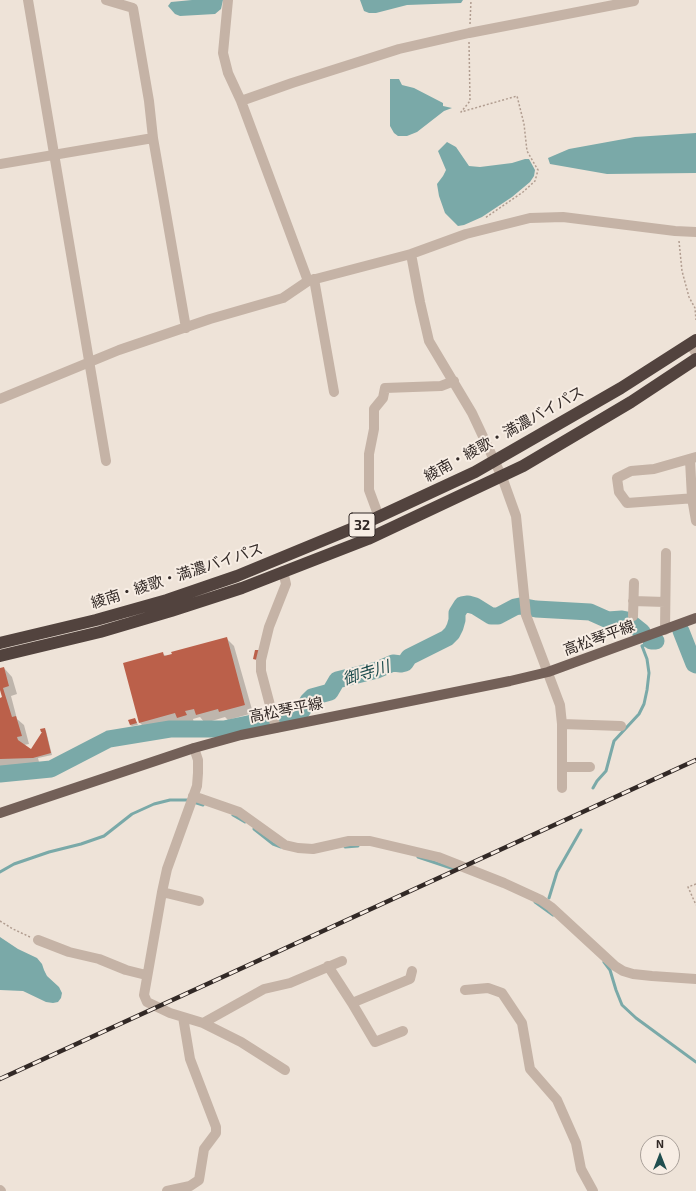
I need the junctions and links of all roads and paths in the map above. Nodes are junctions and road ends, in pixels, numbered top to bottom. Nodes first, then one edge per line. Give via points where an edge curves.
1 (28, 0) edge
2 (106, 0) edge
3 (228, 0) edge
4 (470, 0) edge
5 (636, 0) edge
6 (469, 32) junction
7 (241, 101) junction
8 (153, 138) junction
9 (54, 154) junction
10 (0, 164) edge
11 (482, 220) dead end
12 (679, 231) junction
13 (696, 232) edge
14 (411, 254) junction
15 (311, 280) junction
16 (696, 320) edge
17 (186, 328) junction
18 (694, 346) edge
19 (696, 359) edge
20 (90, 362) junction
21 (454, 381) junction
22 (334, 392) dead end
23 (0, 399) edge
24 (693, 458) edge
25 (496, 460) junction
26 (106, 461) dead end
27 (502, 476) junction
28 (694, 498) edge
29 (379, 517) junction
30 (696, 521) edge
31 (666, 553) dead end
32 (283, 572) junction
33 (634, 583) dead end
34 (633, 600) junction
35 (666, 602) junction
36 (633, 616) dead end
37 (696, 618) edge
38 (665, 630) junction
39 (0, 643) edge
40 (0, 656) edge
41 (548, 672) junction
42 (274, 722) junction
43 (562, 724) junction
44 (621, 726) dead end
45 (194, 748) junction
46 (562, 767) junction
47 (590, 768) dead end
48 (562, 788) dead end
49 (192, 800) junction
50 (0, 813) edge
51 (696, 884) edge
52 (162, 892) junction
53 (199, 901) dead end
54 (696, 905) edge
55 (0, 921) edge
56 (38, 940) joint
57 (342, 961) dead end
58 (328, 966) junction
59 (412, 971) dead end
60 (146, 975) junction
61 (696, 979) edge
62 (465, 990) dead end
63 (352, 1003) junction
64 (183, 1017) junction
65 (203, 1024) junction
66 (403, 1031) dead end
67 (285, 1070) dead end
68 (167, 1191) edge
69 (593, 1191) edge

1 - 9 street
2 - 8 street via 133,8
3 - 7 street via 224,53 228,73
4 - 6 path
5 - 6 street
6 - 7 street via 399,49
6 - 11 path via 470,101 461,112 517,96 527,151 538,170 535,181 523,192
7 - 15 street
8 - 9 street
8 - 17 street
9 - 10 street
9 - 20 street
12 - 13 street
12 - 14 street via 563,217 530,218 466,234
12 - 16 path via 682,271 689,297 695,308
14 - 15 street
14 - 21 street via 429,341
15 - 17 street via 283,298
15 - 22 street
17 - 20 street
18 - 25 highway, 綾南・綾歌・満濃バイパス / 32
19 - 27 highway, 綾南・綾歌・満濃バイパス / 32 via 624,406
20 - 23 street
20 - 26 street
21 - 25 street
21 - 29 street via 441,386 385,388 383,398 374,409 374,429 369,454 369,490
24 - 28 street
24 - 28 street via 654,469 631,471 617,478 619,492 627,503
25 - 27 street
25 - 29 highway, 綾南・綾歌・満濃バイパス / 32
27 - 32 highway, 綾南・綾歌・満濃バイパス / 32 via 368,539
27 - 41 street via 516,516 526,615
28 - 30 street
29 - 39 highway, 綾南・綾歌・満濃バイパス / 32 via 237,576 167,600
31 - 35 street
32 - 40 highway, 綾南・綾歌・満濃バイパス / 32 via 171,612
32 - 42 street via 286,584 269,627 261,660 261,671
33 - 34 street
34 - 35 street
34 - 36 street
35 - 38 street
37 - 38 main road, 高松琴平線
38 - 41 main road, 高松琴平線
41 - 42 main road, 高松琴平線 via 510,682
41 - 43 street via 560,705
42 - 45 main road, 高松琴平線
43 - 44 street
43 - 46 street
45 - 49 street via 198,760 198,774
45 - 50 main road, 高松琴平線
46 - 47 street
46 - 48 street
49 - 52 street via 167,869
49 - 61 street via 239,812 285,845 313,849 349,841 370,841 438,857 541,900 623,971
51 - 54 path via 688,887
52 - 53 street
52 - 60 street
55 - 56 path via 13,930
56 - 60 street
57 - 58 street
58 - 63 street
58 - 65 street via 290,983 264,989
59 - 63 street via 410,979
60 - 64 street via 144,995 148,1002
62 - 69 street via 488,988 502,993 522,1023 530,1069 556,1100 576,1143 581,1169
63 - 66 street via 375,1042
64 - 65 street
64 - 68 street via 190,1059 216,1133 204,1149 199,1180 190,1186
65 - 67 street via 241,1042

